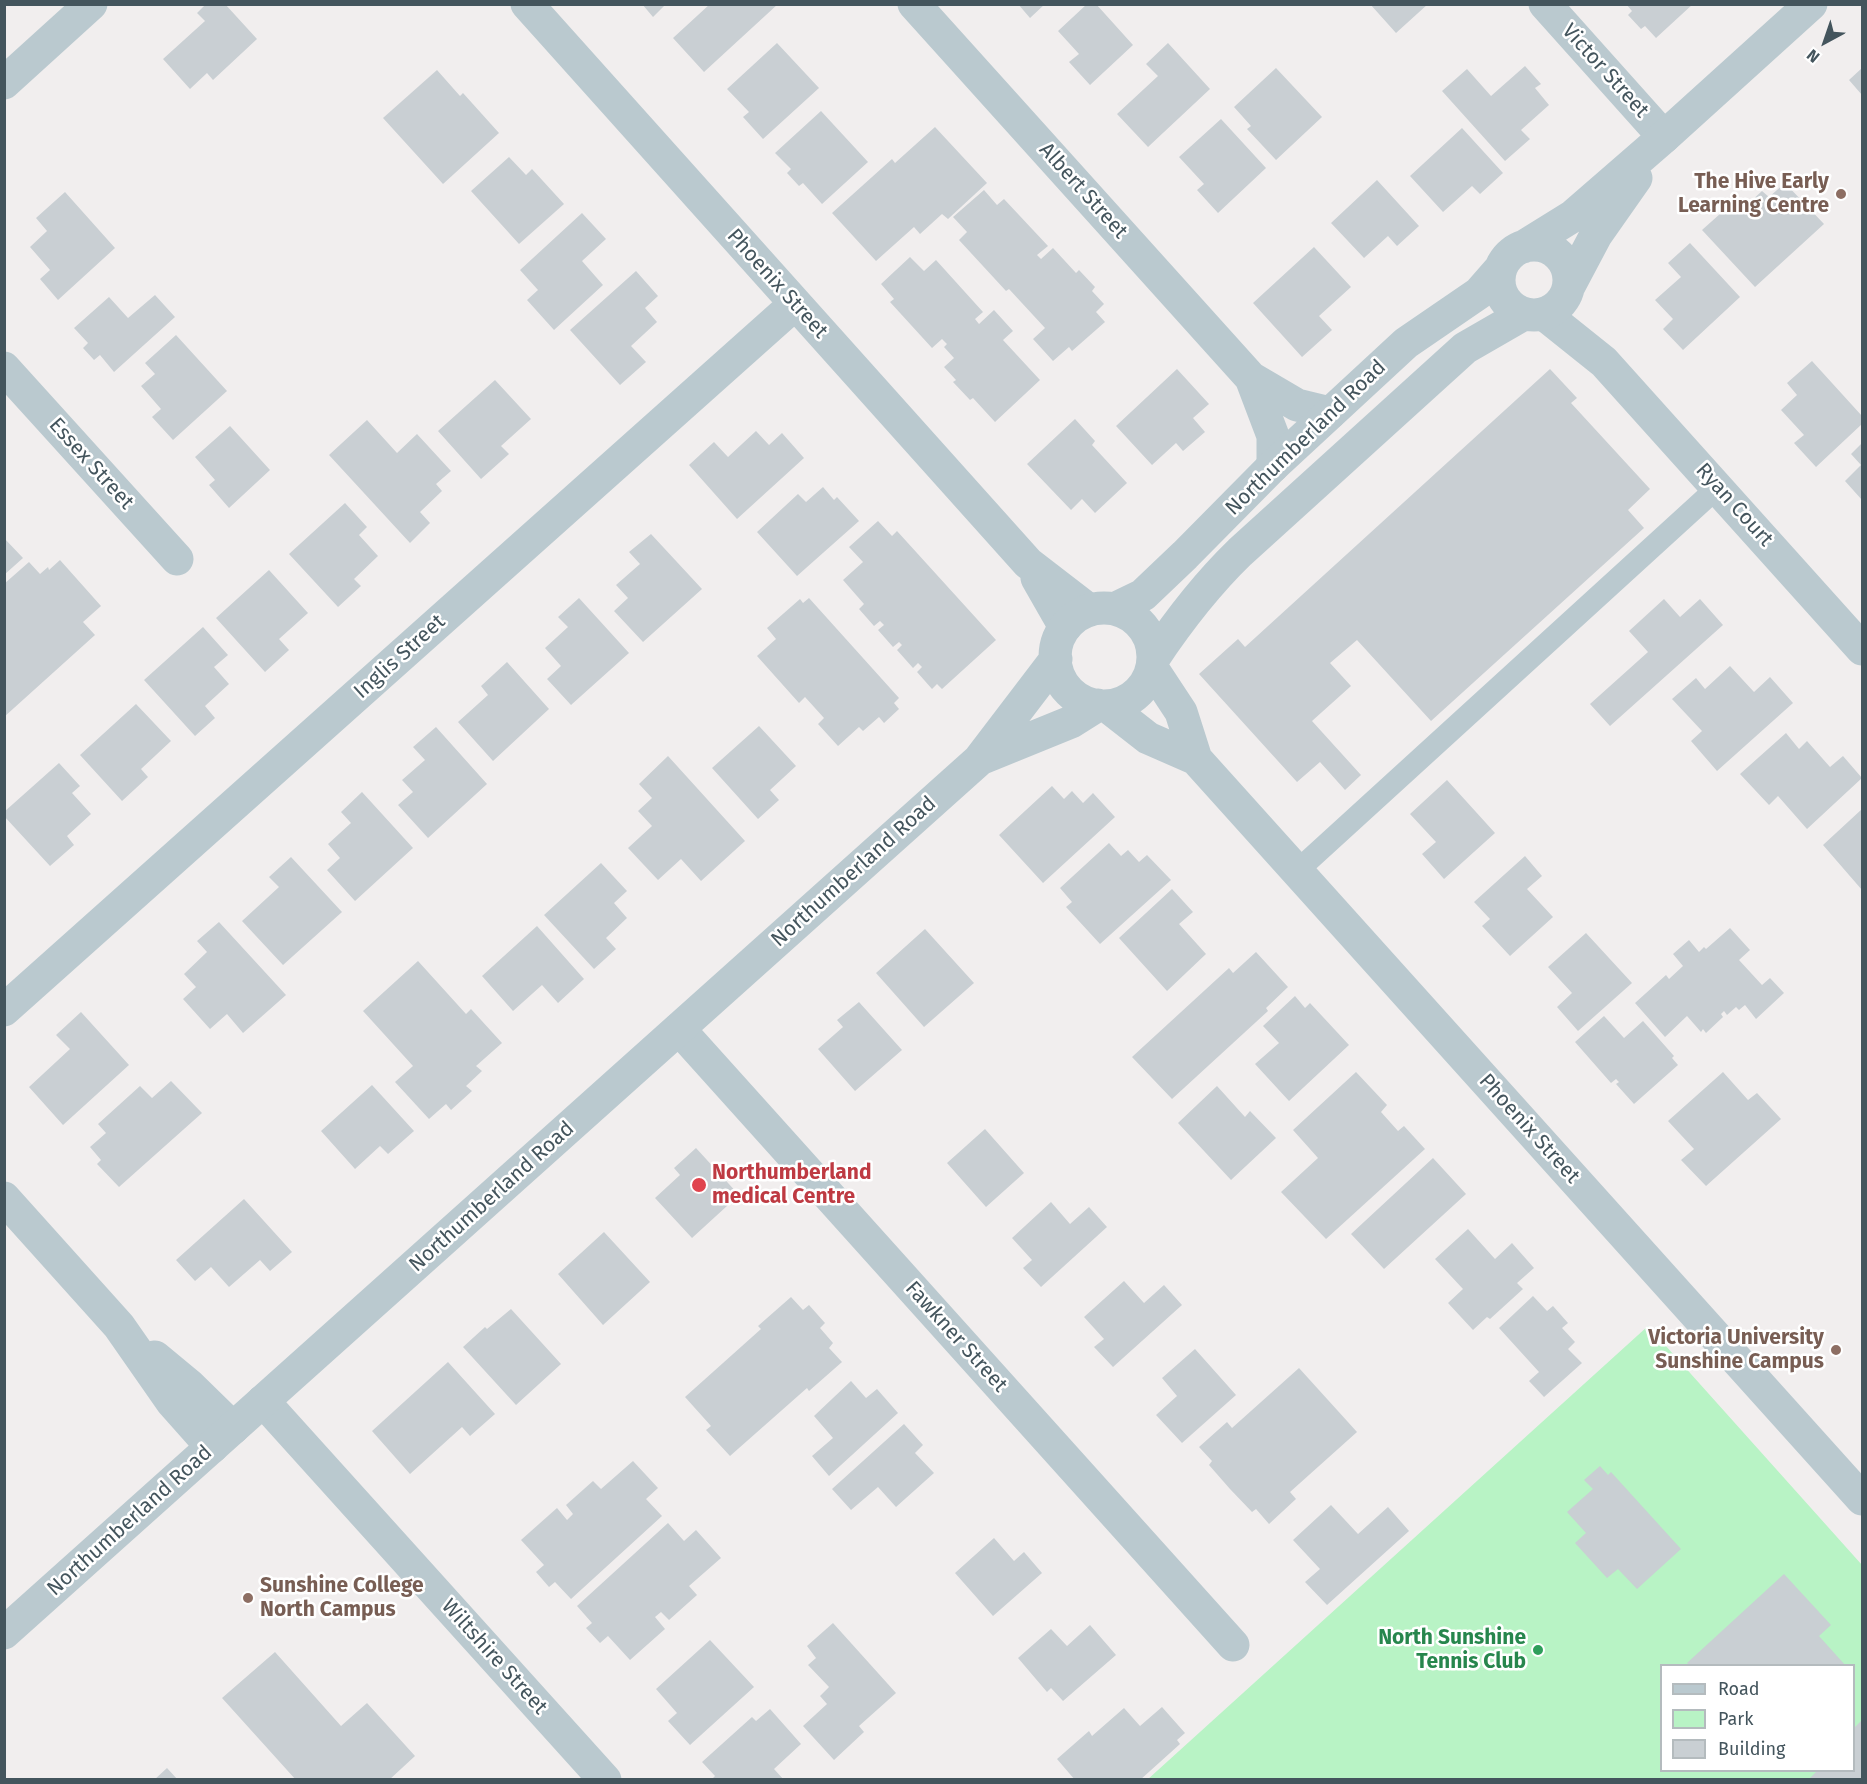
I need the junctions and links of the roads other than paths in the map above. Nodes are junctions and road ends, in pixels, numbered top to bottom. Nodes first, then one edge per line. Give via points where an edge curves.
1 (91, 4) edge
2 (526, 4) edge
3 (914, 4) edge
4 (1545, 4) edge
5 (1811, 4) edge
6 (4, 82) edge
7 (1664, 137) junction
8 (1511, 258) junction
9 (1550, 303) junction
10 (795, 304) junction
11 (4, 368) edge
12 (1251, 378) junction
13 (1330, 413) junction
14 (1273, 466) junction
15 (1718, 487) junction
16 (177, 559) dead end
17 (1090, 616) junction
18 (1863, 649) edge
19 (1056, 659) junction
20 (1153, 664) junction
21 (1103, 706) junction
22 (1196, 759) junction
23 (979, 760) junction
24 (1297, 871) junction
25 (4, 1010) edge
26 (679, 1029) junction
27 (4, 1198) edge
28 (263, 1401) junction
29 (222, 1438) junction
30 (1863, 1499) edge
31 (4, 1633) edge
32 (1233, 1645) dead end
33 (604, 1779) edge

1 - 6 street
2 - 10 street, Phoenix Street
3 - 12 street, Albert Street
4 - 7 street, Victor Street
5 - 7 street, Northumberland Road
7 - 8 street, Northumberland Road via 1573,216
7 - 9 street, Northumberland Road
8 - 9 street via 1499,280 1505,301 1514,309
8 - 9 street via 1537,245 1562,259 1568,272
8 - 13 street, Northumberland Road via 1479,293 1406,343
9 - 15 street, Ryan Court
9 - 20 street, Northumberland Road via 1465,348 1240,552 1172,631
10 - 17 street, Phoenix Street via 1028,563
10 - 25 street, Inglis Street
11 - 16 street, Essex Street
12 - 13 street, Albert Street via 1297,405
12 - 14 street, Albert Street via 1273,436
13 - 14 street, Northumberland Road
14 - 17 street, Northumberland Road via 1143,595
15 - 18 street, Ryan Court
15 - 24 lane
17 - 19 street via 1059,637
17 - 20 street via 1135,619 1149,637
19 - 21 street via 1057,671 1068,690 1088,703
19 - 23 street, Northumberland Road
20 - 21 street via 1148,680 1131,698
20 - 22 street, Phoenix Street via 1181,712
21 - 22 street, Phoenix Street via 1148,738
21 - 23 street, Northumberland Road
22 - 24 street, Phoenix Street
23 - 26 street, Northumberland Road
24 - 30 street, Phoenix Street
26 - 28 street, Northumberland Road
26 - 32 street, Fawkner Street
27 - 29 street via 120,1326 172,1402
28 - 29 street, Northumberland Road
28 - 33 street, Wiltshire Street
29 - 31 street, Northumberland Road

